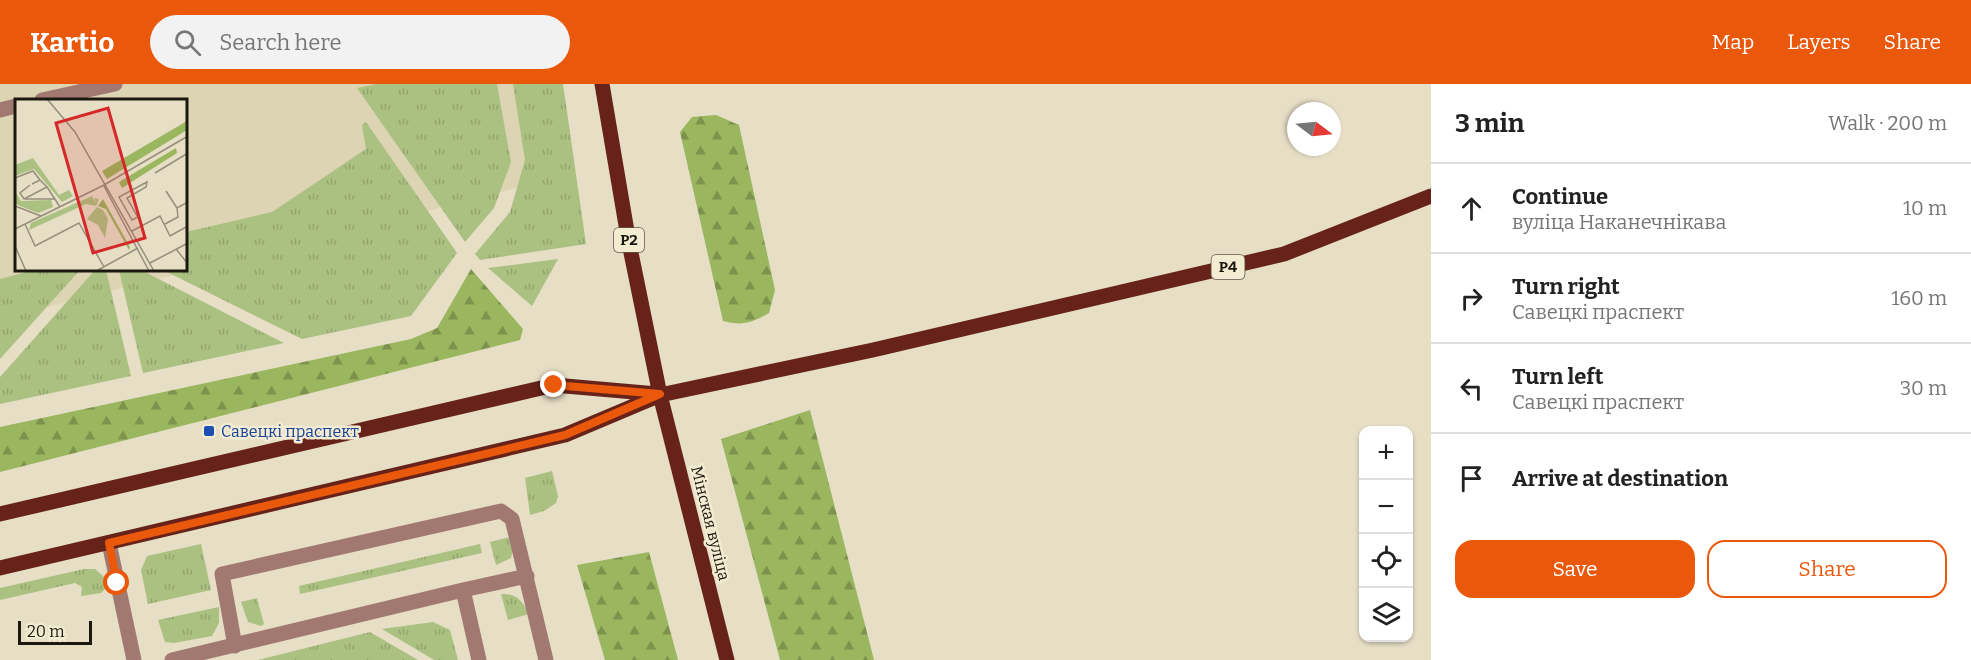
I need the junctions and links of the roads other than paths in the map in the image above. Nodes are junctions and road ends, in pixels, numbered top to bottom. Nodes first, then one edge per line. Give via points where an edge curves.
1 (115, 84) edge
2 (602, 84) edge
3 (47, 99) edge
4 (15, 106) edge
5 (0, 110) edge
6 (1431, 196) edge
7 (660, 394) junction
8 (0, 514) edge
9 (109, 543) junction
10 (0, 568) edge
11 (528, 576) junction
12 (463, 590) junction
13 (235, 646) junction
14 (134, 660) edge
15 (172, 660) edge
16 (479, 660) edge
17 (546, 660) edge
18 (727, 660) edge

1 - 3 street
2 - 7 main road, Р2
4 - 5 street
6 - 7 main road, Р4 via 1284,254 873,350
7 - 8 main road, Р4 via 554,385
7 - 9 main road, Р4 via 565,435
7 - 18 main road, Мінская вуліца / Р2
9 - 10 main road, Р4
9 - 14 street
11 - 12 street
11 - 13 street via 512,519 501,511 222,574
11 - 17 street
12 - 13 street
12 - 16 street
13 - 15 street

